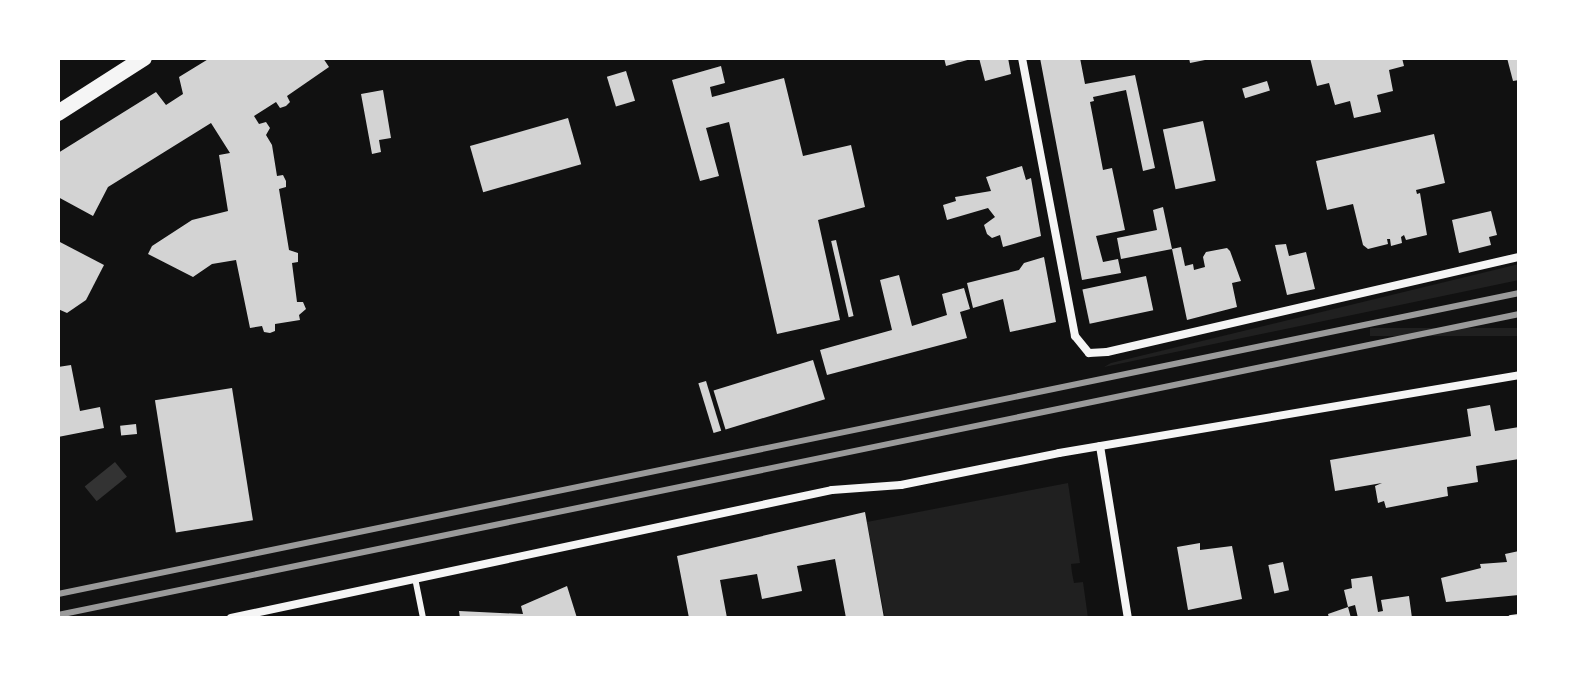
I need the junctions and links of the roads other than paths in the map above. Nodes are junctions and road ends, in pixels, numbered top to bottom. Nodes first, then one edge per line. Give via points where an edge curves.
1 (144, 58) edge
2 (1022, 58) edge
3 (58, 113) edge
4 (1519, 257) edge
5 (1519, 375) edge
6 (1100, 446) junction
7 (415, 578) junction
8 (283, 606) junction
9 (1519, 617) edge
10 (231, 618) edge
11 (285, 618) edge
12 (423, 618) edge
13 (1128, 618) edge
14 (1511, 618) edge

1 - 3 main road
2 - 4 street via 1075,336 1084,350 1107,352
5 - 6 street
6 - 7 street via 901,485 832,490
6 - 13 street
7 - 8 street
7 - 12 lane
8 - 10 street
8 - 11 lane
9 - 14 lane

